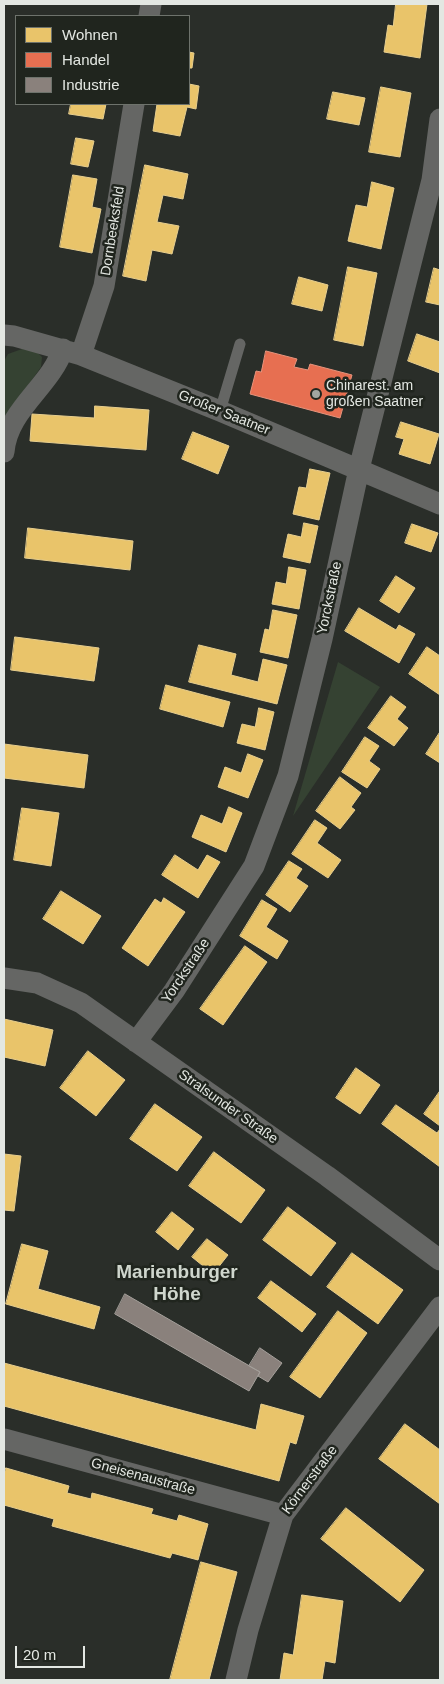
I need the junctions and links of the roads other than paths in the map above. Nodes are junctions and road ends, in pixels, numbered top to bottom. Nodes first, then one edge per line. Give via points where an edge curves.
1 (134, 105) edge
2 (440, 119) edge
3 (436, 181) edge
4 (4, 335) edge
5 (240, 344) dead end
6 (72, 352) junction
7 (220, 411) junction
8 (4, 452) edge
9 (359, 469) junction
10 (440, 504) edge
11 (4, 978) edge
12 (136, 1042) junction
13 (440, 1260) edge
14 (440, 1307) edge
15 (4, 1438) edge
16 (283, 1515) junction
17 (236, 1680) edge

1 - 6 street, Dornbeeksfeld via 104,286
2 - 3 street, Yorckstraße
3 - 9 street, Yorckstraße
4 - 6 street, Großer Saatner
5 - 7 lane
6 - 7 street, Großer Saatner
6 - 8 street, Dornbeeksfeld via 59,361 14,419 5,438
7 - 9 street, Großer Saatner
9 - 10 street, Großer Saatner
9 - 12 street, Yorckstraße via 288,776 254,866 174,991
11 - 12 street, Stralsunder Straße via 37,983 81,1003
12 - 13 street, Stralsunder Straße
14 - 16 street, Körnerstraße
15 - 16 street, Gneisenaustraße
16 - 17 street, Körnerstraße

